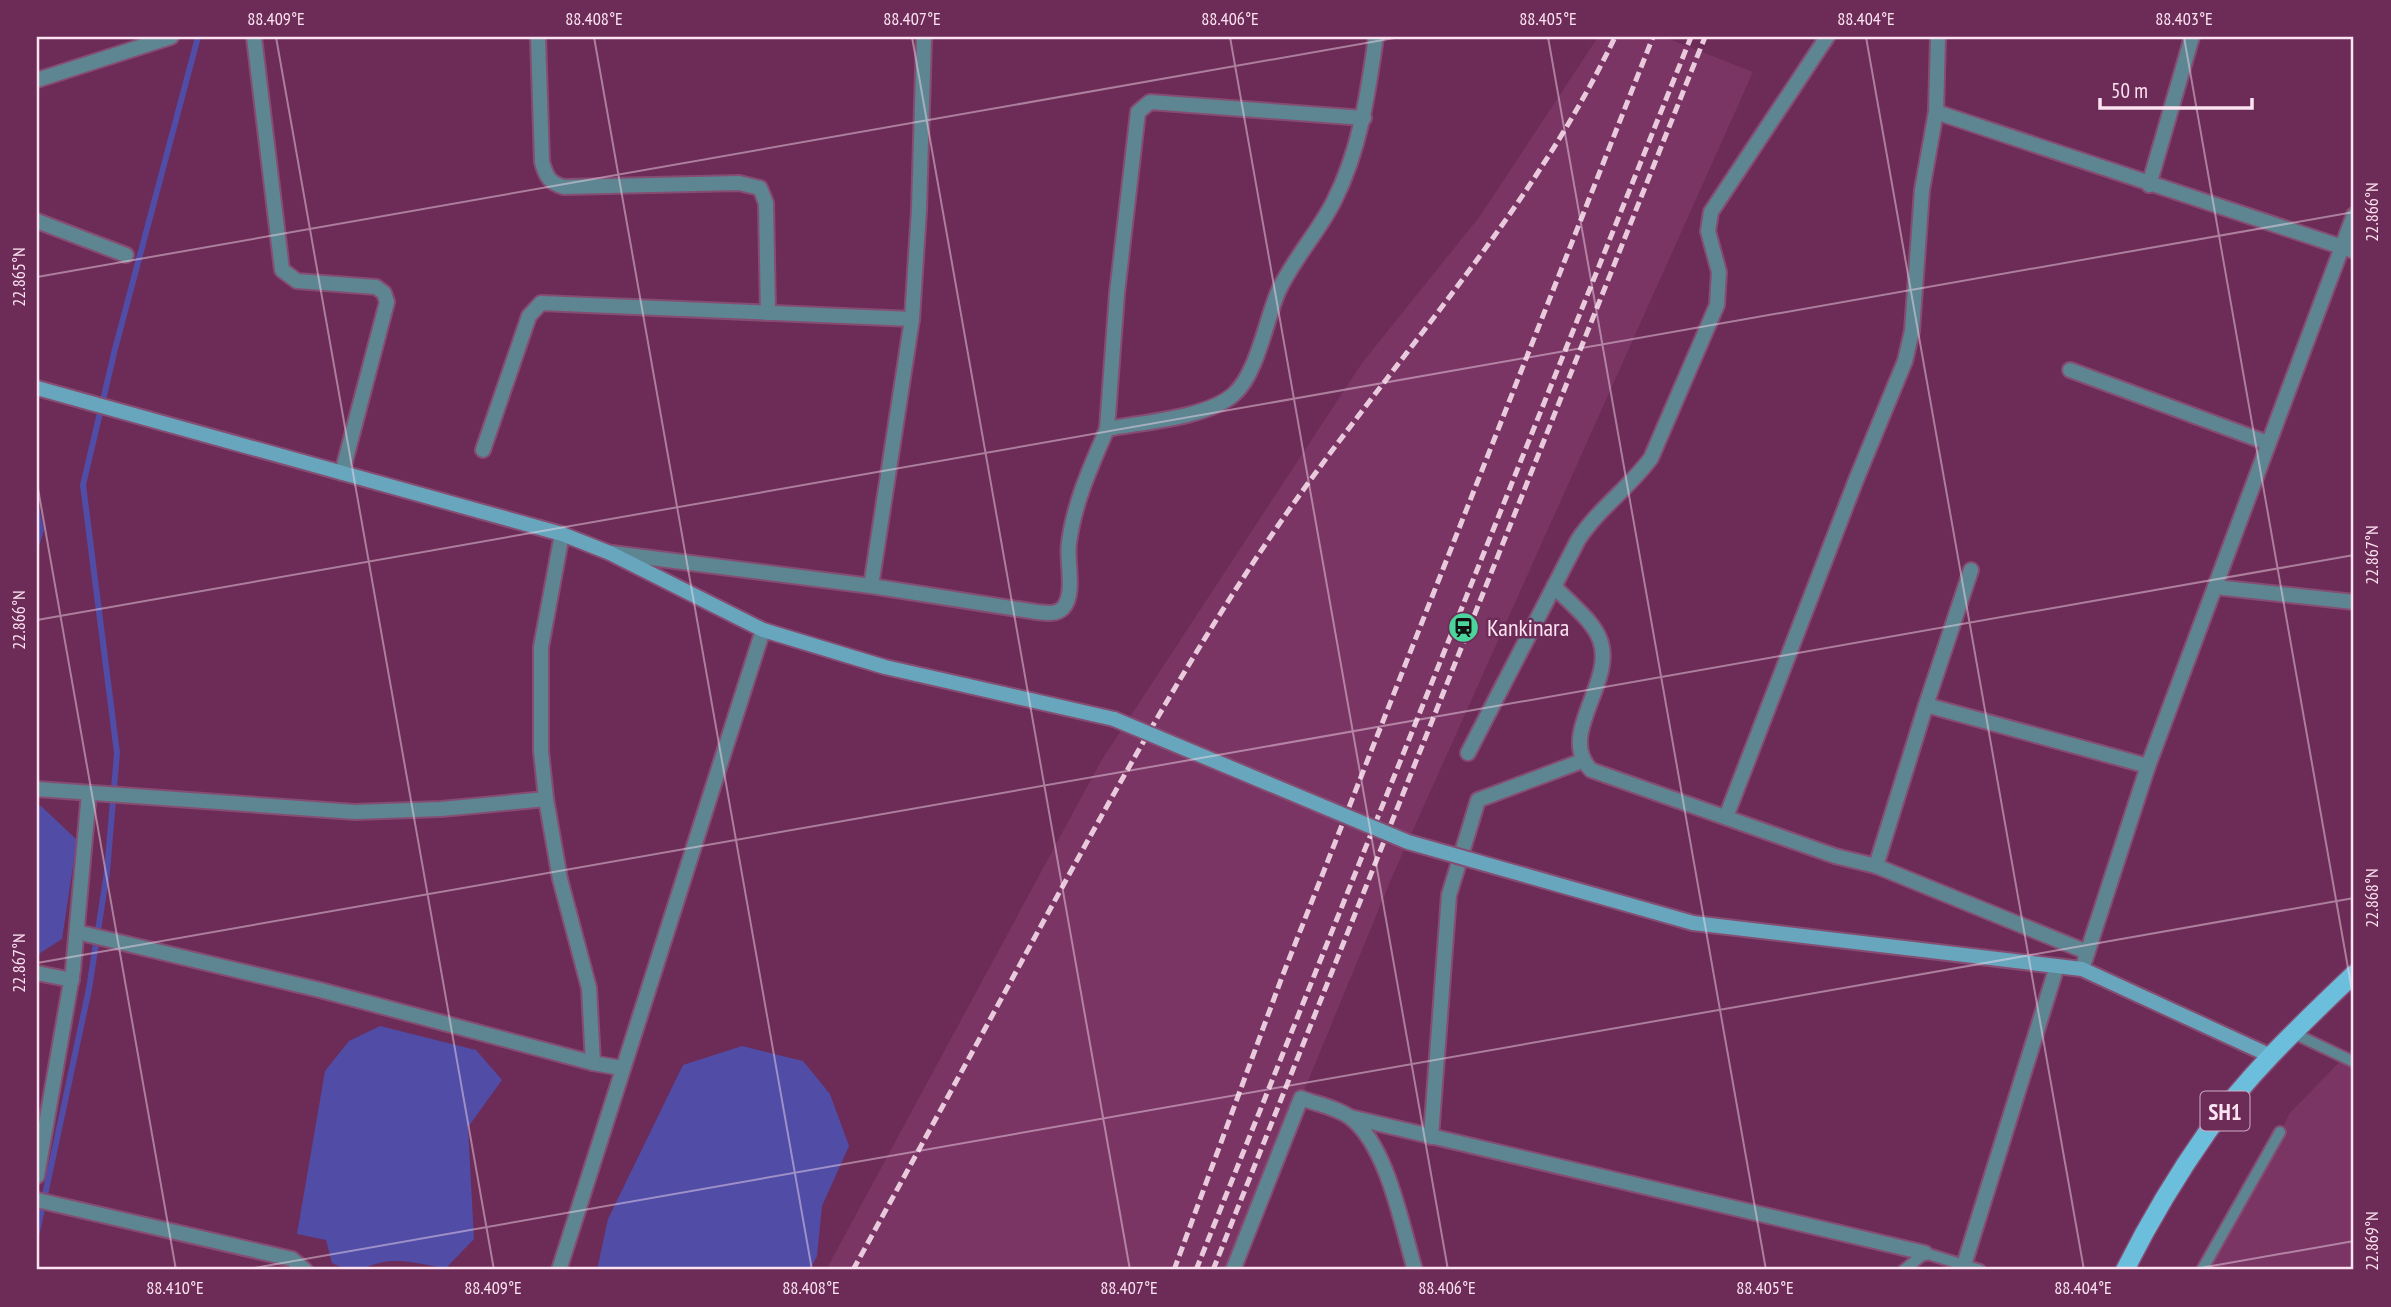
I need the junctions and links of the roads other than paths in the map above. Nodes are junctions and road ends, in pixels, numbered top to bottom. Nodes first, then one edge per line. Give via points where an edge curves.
1 (171, 37) edge
2 (254, 37) edge
3 (538, 37) edge
4 (924, 37) edge
5 (1376, 37) edge
6 (1827, 37) edge
7 (1938, 37) edge
8 (2192, 37) edge
9 (153, 40) edge
10 (37, 80) edge
11 (1936, 112) junction
12 (1364, 118) junction
13 (2148, 185) junction
14 (2354, 215) edge
15 (37, 221) edge
16 (2348, 250) edge
17 (126, 255) dead end
18 (768, 313) junction
19 (912, 319) junction
20 (2070, 369) dead end
21 (37, 388) edge
22 (1107, 429) junction
23 (2267, 443) junction
24 (483, 450) dead end
25 (342, 473) junction
26 (562, 534) junction
27 (610, 553) junction
28 (1971, 570) dead end
29 (871, 586) junction
30 (1554, 586) junction
31 (2215, 587) junction
32 (2354, 602) edge
33 (762, 629) junction
34 (1926, 705) junction
35 (1468, 753) dead end
36 (1582, 761) junction
37 (2148, 765) junction
38 (37, 789) edge
39 (96, 793) junction
40 (546, 799) junction
41 (1726, 817) junction
42 (1876, 866) junction
43 (81, 934) junction
44 (2087, 952) junction
45 (2057, 966) junction
46 (2082, 969) junction
47 (37, 972) edge
48 (2354, 974) edge
49 (72, 980) junction
50 (2293, 1033) junction
51 (2271, 1056) junction
52 (2354, 1062) edge
53 (593, 1063) junction
54 (621, 1068) junction
55 (1350, 1118) junction
56 (2280, 1132) dead end
57 (1431, 1137) junction
58 (37, 1176) edge
59 (43, 1201) edge
60 (1925, 1253) junction
61 (1964, 1265) junction
62 (305, 1270) edge
63 (559, 1270) edge
64 (1233, 1270) edge
65 (1415, 1270) edge
66 (1904, 1270) edge
67 (1980, 1270) edge
68 (2125, 1270) edge
69 (2202, 1270) edge

1 - 9 street
2 - 25 street via 282,270 297,281 376,287 387,302
3 - 18 street via 546,177 564,187 739,183 760,188 766,203
4 - 19 street
5 - 12 street
6 - 30 street via 1711,212 1708,231 1719,272 1717,305 1651,458 1588,525
7 - 11 street
8 - 13 street
9 - 10 street
11 - 13 street
11 - 41 street via 1922,190 1906,361
12 - 22 street via 1334,202 1289,268 1248,375 1236,393 1203,411
12 - 22 street via 1150,102 1142,106 1117,293
13 - 16 street
14 - 16 street
15 - 17 street
16 - 23 street
18 - 19 street
18 - 24 street via 541,303 529,316
19 - 29 street
20 - 23 street
21 - 25 main road
22 - 29 street via 1073,521 1068,596 1063,607 1053,613 1037,612
23 - 31 street
25 - 26 main road
26 - 27 main road
26 - 40 street via 541,647
27 - 29 street
27 - 33 main road
28 - 34 street
30 - 35 street
30 - 36 street via 1601,640 1602,667 1579,745
31 - 32 street
31 - 37 street
33 - 45 main road, bridge via 884,667 1114,719 1408,842 1693,923
33 - 54 street
34 - 37 street
34 - 42 street
36 - 41 street via 1591,770
36 - 57 street via 1479,800 1449,895
37 - 44 street
38 - 39 street
39 - 40 street via 355,811
39 - 43 street
40 - 53 street via 560,879 589,988
41 - 42 street
42 - 44 street
43 - 49 street
43 - 53 street via 320,990
44 - 46 street
45 - 46 main road
45 - 61 street
46 - 51 main road
47 - 49 street
48 - 50 main road, SH1
49 - 58 street
50 - 51 main road, SH1
50 - 52 lane
51 - 68 main road, SH1 via 2208,1130
53 - 54 street
54 - 63 street
55 - 57 street
55 - 64 street via 1301,1098
55 - 65 street via 1382,1161
56 - 69 lane
57 - 60 street
59 - 62 street via 292,1259
60 - 61 lane
60 - 66 lane
61 - 67 lane

